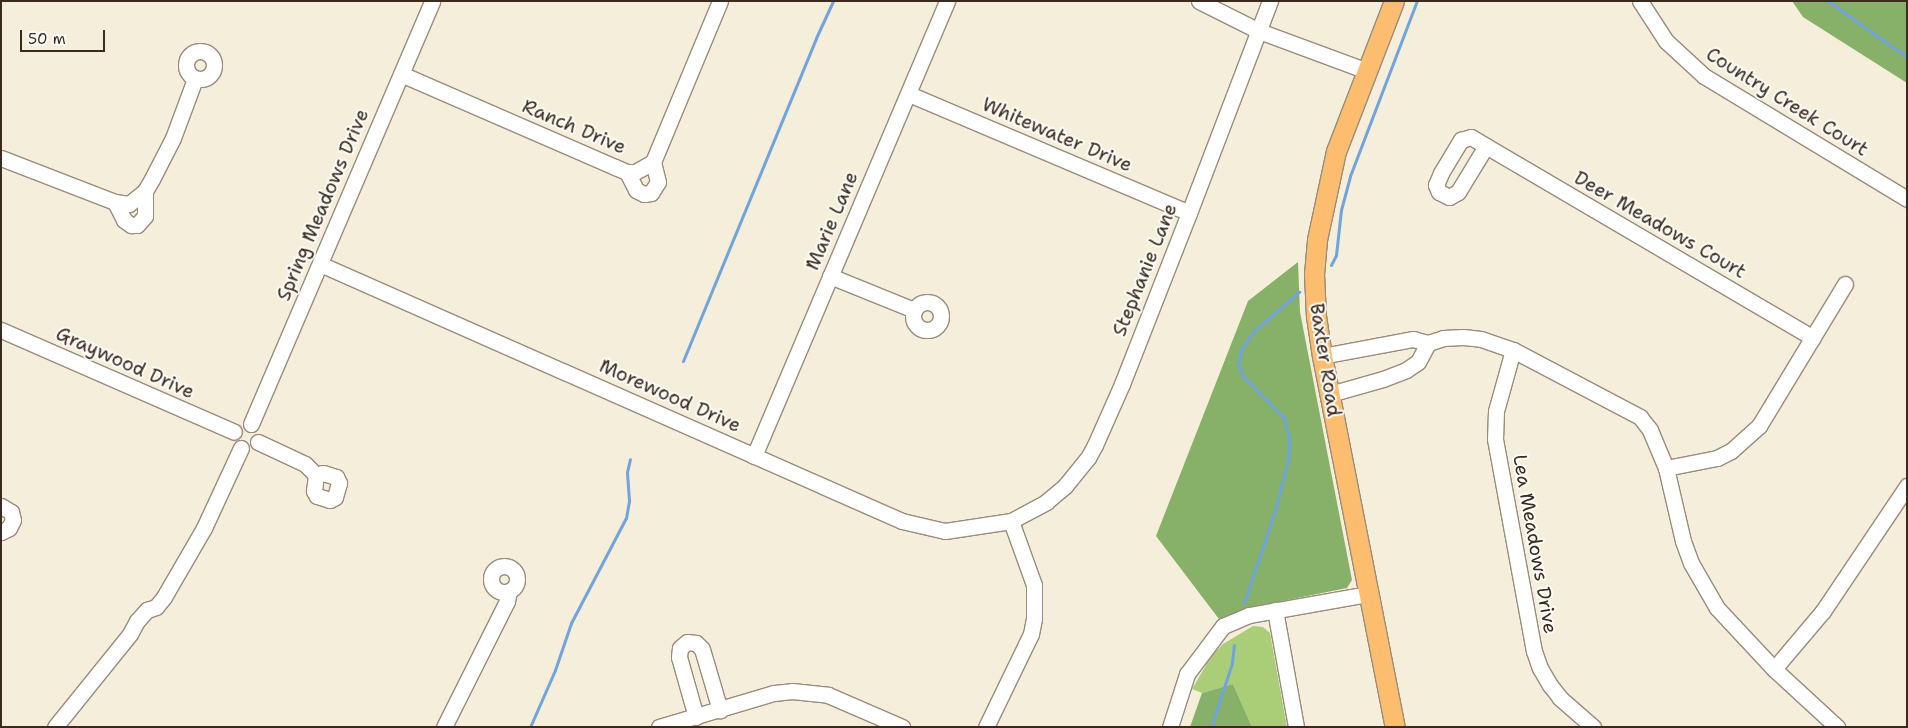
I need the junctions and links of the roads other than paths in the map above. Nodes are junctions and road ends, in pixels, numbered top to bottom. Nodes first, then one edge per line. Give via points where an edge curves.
1 (432, 1) edge
2 (720, 1) edge
3 (946, 1) edge
4 (1199, 1) edge
5 (1270, 1) edge
6 (1394, 1) edge
7 (1640, 1) edge
8 (1259, 31) junction
9 (1367, 71) junction
10 (401, 74) junction
11 (195, 79) dead end
12 (909, 94) junction
13 (1486, 146) dead end
14 (1, 158) edge
15 (653, 162) junction
16 (627, 172) junction
17 (145, 191) junction
18 (1907, 199) edge
19 (116, 202) junction
20 (1189, 214) junction
21 (320, 264) junction
22 (830, 276) junction
23 (1845, 284) dead end
24 (914, 310) dead end
25 (1, 330) edge
26 (1814, 338) junction
27 (1428, 343) junction
28 (1513, 350) junction
29 (1322, 356) junction
30 (1330, 394) junction
31 (251, 424) junction
32 (234, 432) junction
33 (258, 442) junction
34 (241, 448) junction
35 (754, 456) junction
36 (1666, 468) junction
37 (316, 475) dead end
38 (1907, 486) edge
39 (1, 506) edge
40 (1012, 521) junction
41 (1, 532) edge
42 (509, 591) dead end
43 (1368, 594) junction
44 (1275, 610) junction
45 (1774, 669) junction
46 (720, 710) junction
47 (696, 717) junction
48 (56, 727) edge
49 (444, 727) edge
50 (659, 727) edge
51 (902, 727) edge
52 (986, 727) edge
53 (1170, 727) edge
54 (1296, 727) edge
55 (1395, 727) edge
56 (1593, 727) edge
57 (1837, 727) edge

1 - 10 street, Spring Meadows Drive
2 - 15 street
3 - 12 street, Marie Lane
4 - 8 street
5 - 8 street, Stephanie Lane
6 - 9 main road, Baxter Road
7 - 18 street, Country Creek Court via 1666,41 1704,76
8 - 9 street
8 - 20 street, Stephanie Lane
9 - 29 main road, Baxter Road via 1336,151 1317,240 1314,274
10 - 16 street, Ranch Drive
10 - 21 street, Spring Meadows Drive
11 - 17 street via 172,138
12 - 20 street, Whitewater Drive
12 - 22 street, Marie Lane
13 - 26 street, Deer Meadows Court
14 - 19 street
15 - 16 street, Ranch Drive via 642,170
15 - 16 street via 658,182 651,193 636,190
17 - 19 street via 129,204
17 - 19 street via 145,216 137,225 124,220
20 - 40 street, Stephanie Lane via 1122,384 1088,458 1046,502
21 - 31 street, Spring Meadows Drive
21 - 35 street, Morewood Drive
22 - 24 street
22 - 35 street, Marie Lane
23 - 26 street
25 - 32 street, Graywood Drive
26 - 36 street via 1759,426 1744,441 1717,458
27 - 28 street via 1463,337 1481,339
27 - 29 street via 1403,340
27 - 30 street via 1418,362 1406,370
28 - 36 street via 1640,417 1650,430
28 - 56 street, Lea Meadows Drive via 1496,412 1495,438 1534,651 1540,668 1560,698
29 - 30 main road, Baxter Road
30 - 43 main road, Baxter Road
31 - 32 street via 243,424
31 - 33 street via 259,434
32 - 34 street via 233,440
33 - 34 street via 253,448
33 - 37 street via 305,464
34 - 48 street via 204,528 164,597 137,622
35 - 40 street, Morewood Drive via 902,521 926,528 945,531
36 - 45 street via 1691,563 1717,608
38 - 45 street via 1823,612
39 - 41 street via 11,512 13,520 9,528
40 - 52 street via 1034,585 1034,618 1031,634
42 - 49 street via 507,601
43 - 44 street
43 - 55 main road, Baxter Road
44 - 53 street via 1249,615 1223,626 1187,674
44 - 54 street
45 - 57 street
46 - 47 street
46 - 47 street via 702,649 696,643 687,642 680,648 679,657
46 - 51 street via 774,693 792,691 828,695
47 - 50 street

